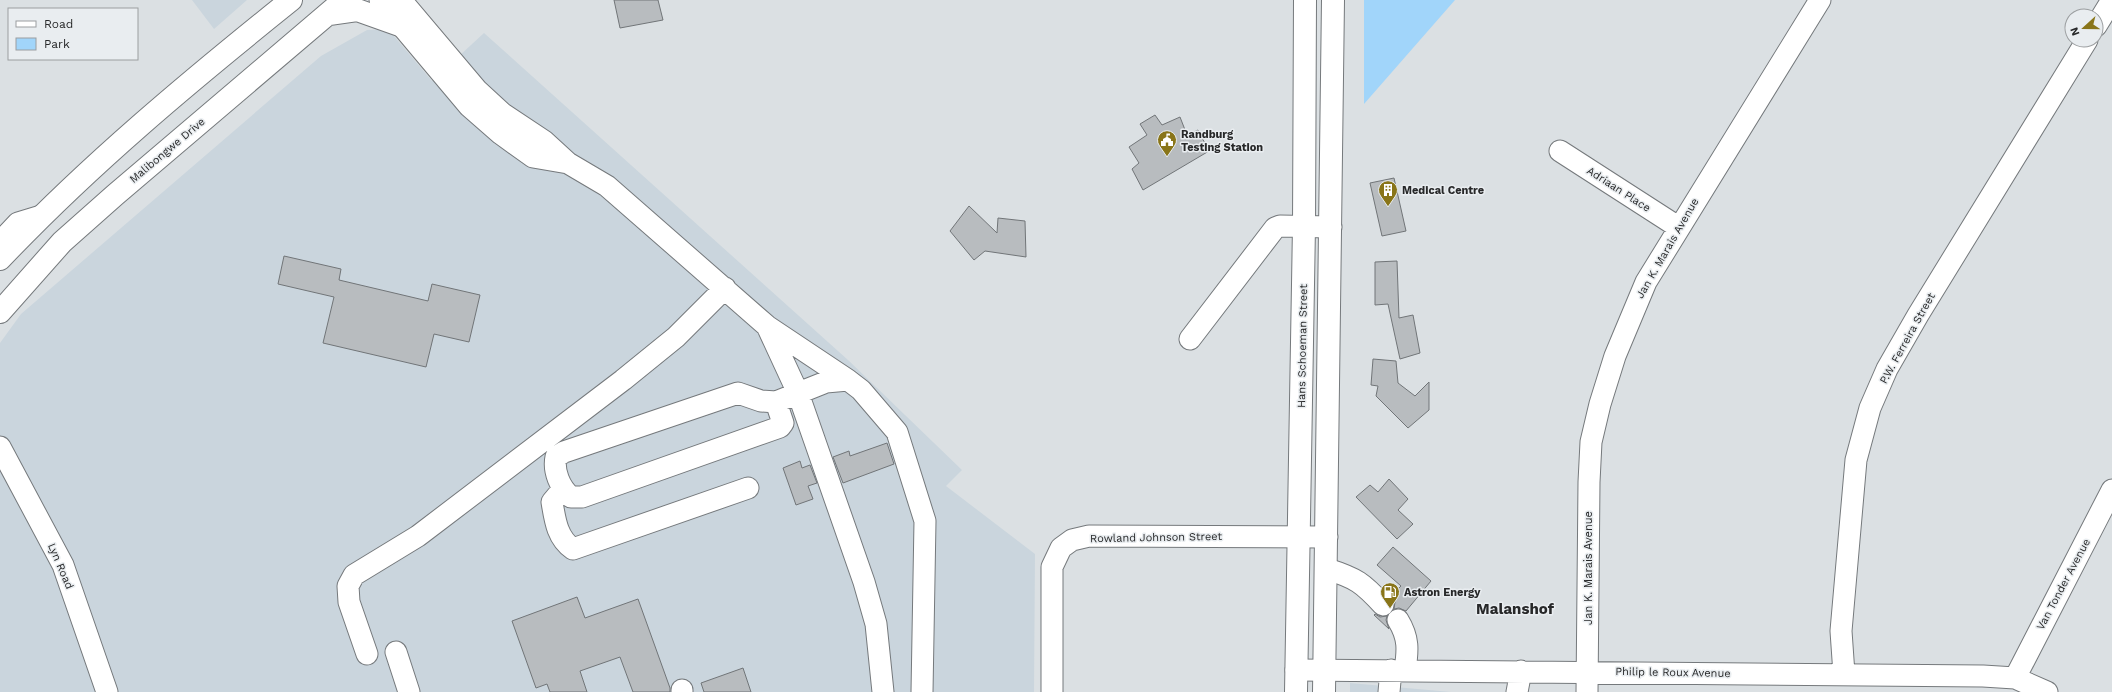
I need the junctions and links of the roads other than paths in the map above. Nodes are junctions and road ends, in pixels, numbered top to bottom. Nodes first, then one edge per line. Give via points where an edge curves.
1 (291, 0) edge
2 (380, 0) edge
3 (401, 0) edge
4 (1305, 0) edge
5 (1333, 0) edge
6 (1820, 0) edge
7 (2112, 1) edge
8 (337, 7) edge
9 (2104, 14) edge
10 (402, 26) junction
11 (2082, 48) edge
12 (1560, 151) dead end
13 (568, 163) junction
14 (41, 216) junction
15 (1304, 226) junction
16 (1330, 227) junction
17 (1678, 227) junction
18 (0, 242) edge
19 (0, 259) edge
20 (725, 288) junction
21 (0, 312) edge
22 (767, 326) junction
23 (1190, 339) dead end
24 (848, 380) junction
25 (798, 393) junction
26 (776, 402) junction
27 (0, 447) edge
28 (748, 488) dead end
29 (562, 490) junction
30 (2112, 490) edge
31 (1299, 536) junction
32 (1327, 537) junction
33 (1327, 569) junction
34 (1383, 605) dead end
35 (1398, 620) dead end
36 (396, 652) dead end
37 (367, 654) dead end
38 (1296, 670) junction
39 (1325, 670) junction
40 (1398, 670) junction
41 (1521, 671) junction
42 (1588, 671) junction
43 (1844, 674) junction
44 (2015, 678) junction
45 (107, 692) edge
46 (409, 692) edge
47 (883, 692) edge
48 (922, 692) edge
49 (1052, 692) edge
50 (1296, 692) edge
51 (1324, 692) edge
52 (1389, 692) edge
53 (1517, 692) edge
54 (1587, 692) edge
55 (2047, 692) edge

1 - 14 main road via 203,71
2 - 10 street
3 - 13 street via 476,90 502,113 544,141
4 - 15 main road, Hans Schoeman Street
5 - 16 main road
6 - 17 street, Jan K. Marais Avenue
7 - 9 street
8 - 10 main road via 357,10
8 - 21 main road, Malibongwe Drive via 62,242
10 - 13 street via 469,106 501,134 533,157
11 - 43 street, P.W. Ferreira Street via 1918,315 1887,369 1870,408 1856,460 1841,631
12 - 17 street, Adriaan Place
13 - 20 street via 607,186
14 - 18 street via 18,223
14 - 19 main road
15 - 16 street
15 - 23 street via 1280,226 1270,233
15 - 31 main road, Hans Schoeman Street
16 - 32 main road
17 - 42 street, Jan K. Marais Avenue via 1646,282 1630,316 1600,404 1591,442
20 - 22 street
20 - 37 street via 676,337 623,380 418,536 354,575 348,586 349,602
22 - 24 street
22 - 25 street
24 - 25 street via 826,382
24 - 48 street via 861,390 897,432 925,520
25 - 26 street
25 - 47 street via 864,582 876,624
26 - 29 street via 783,422 780,427 582,497 571,497
26 - 29 street via 761,401 738,393 564,452 556,457 555,464
27 - 45 street, Lyn Road via 62,565
28 - 29 street via 573,549 565,543 554,520 552,502
30 - 44 street, Van Tonder Avenue
31 - 32 street, Rowland Johnson Street
31 - 38 main road, Hans Schoeman Street
31 - 49 street, Rowland Johnson Street via 1089,536 1072,540 1061,548 1052,568
32 - 33 main road
33 - 34 street via 1355,578
33 - 39 main road
35 - 40 street via 1404,630 1408,646
36 - 46 street
38 - 39 street, Philip le Roux Avenue
38 - 50 main road, Hans Schoeman Street
39 - 40 street, Philip le Roux Avenue
39 - 51 main road
40 - 41 street, Philip le Roux Avenue
40 - 52 street
41 - 42 street, Philip le Roux Avenue
41 - 53 street
42 - 43 street, Philip le Roux Avenue
42 - 54 street, Jan K. Marais Avenue
43 - 44 street, Philip le Roux Avenue
44 - 55 street, Philip le Roux Avenue

